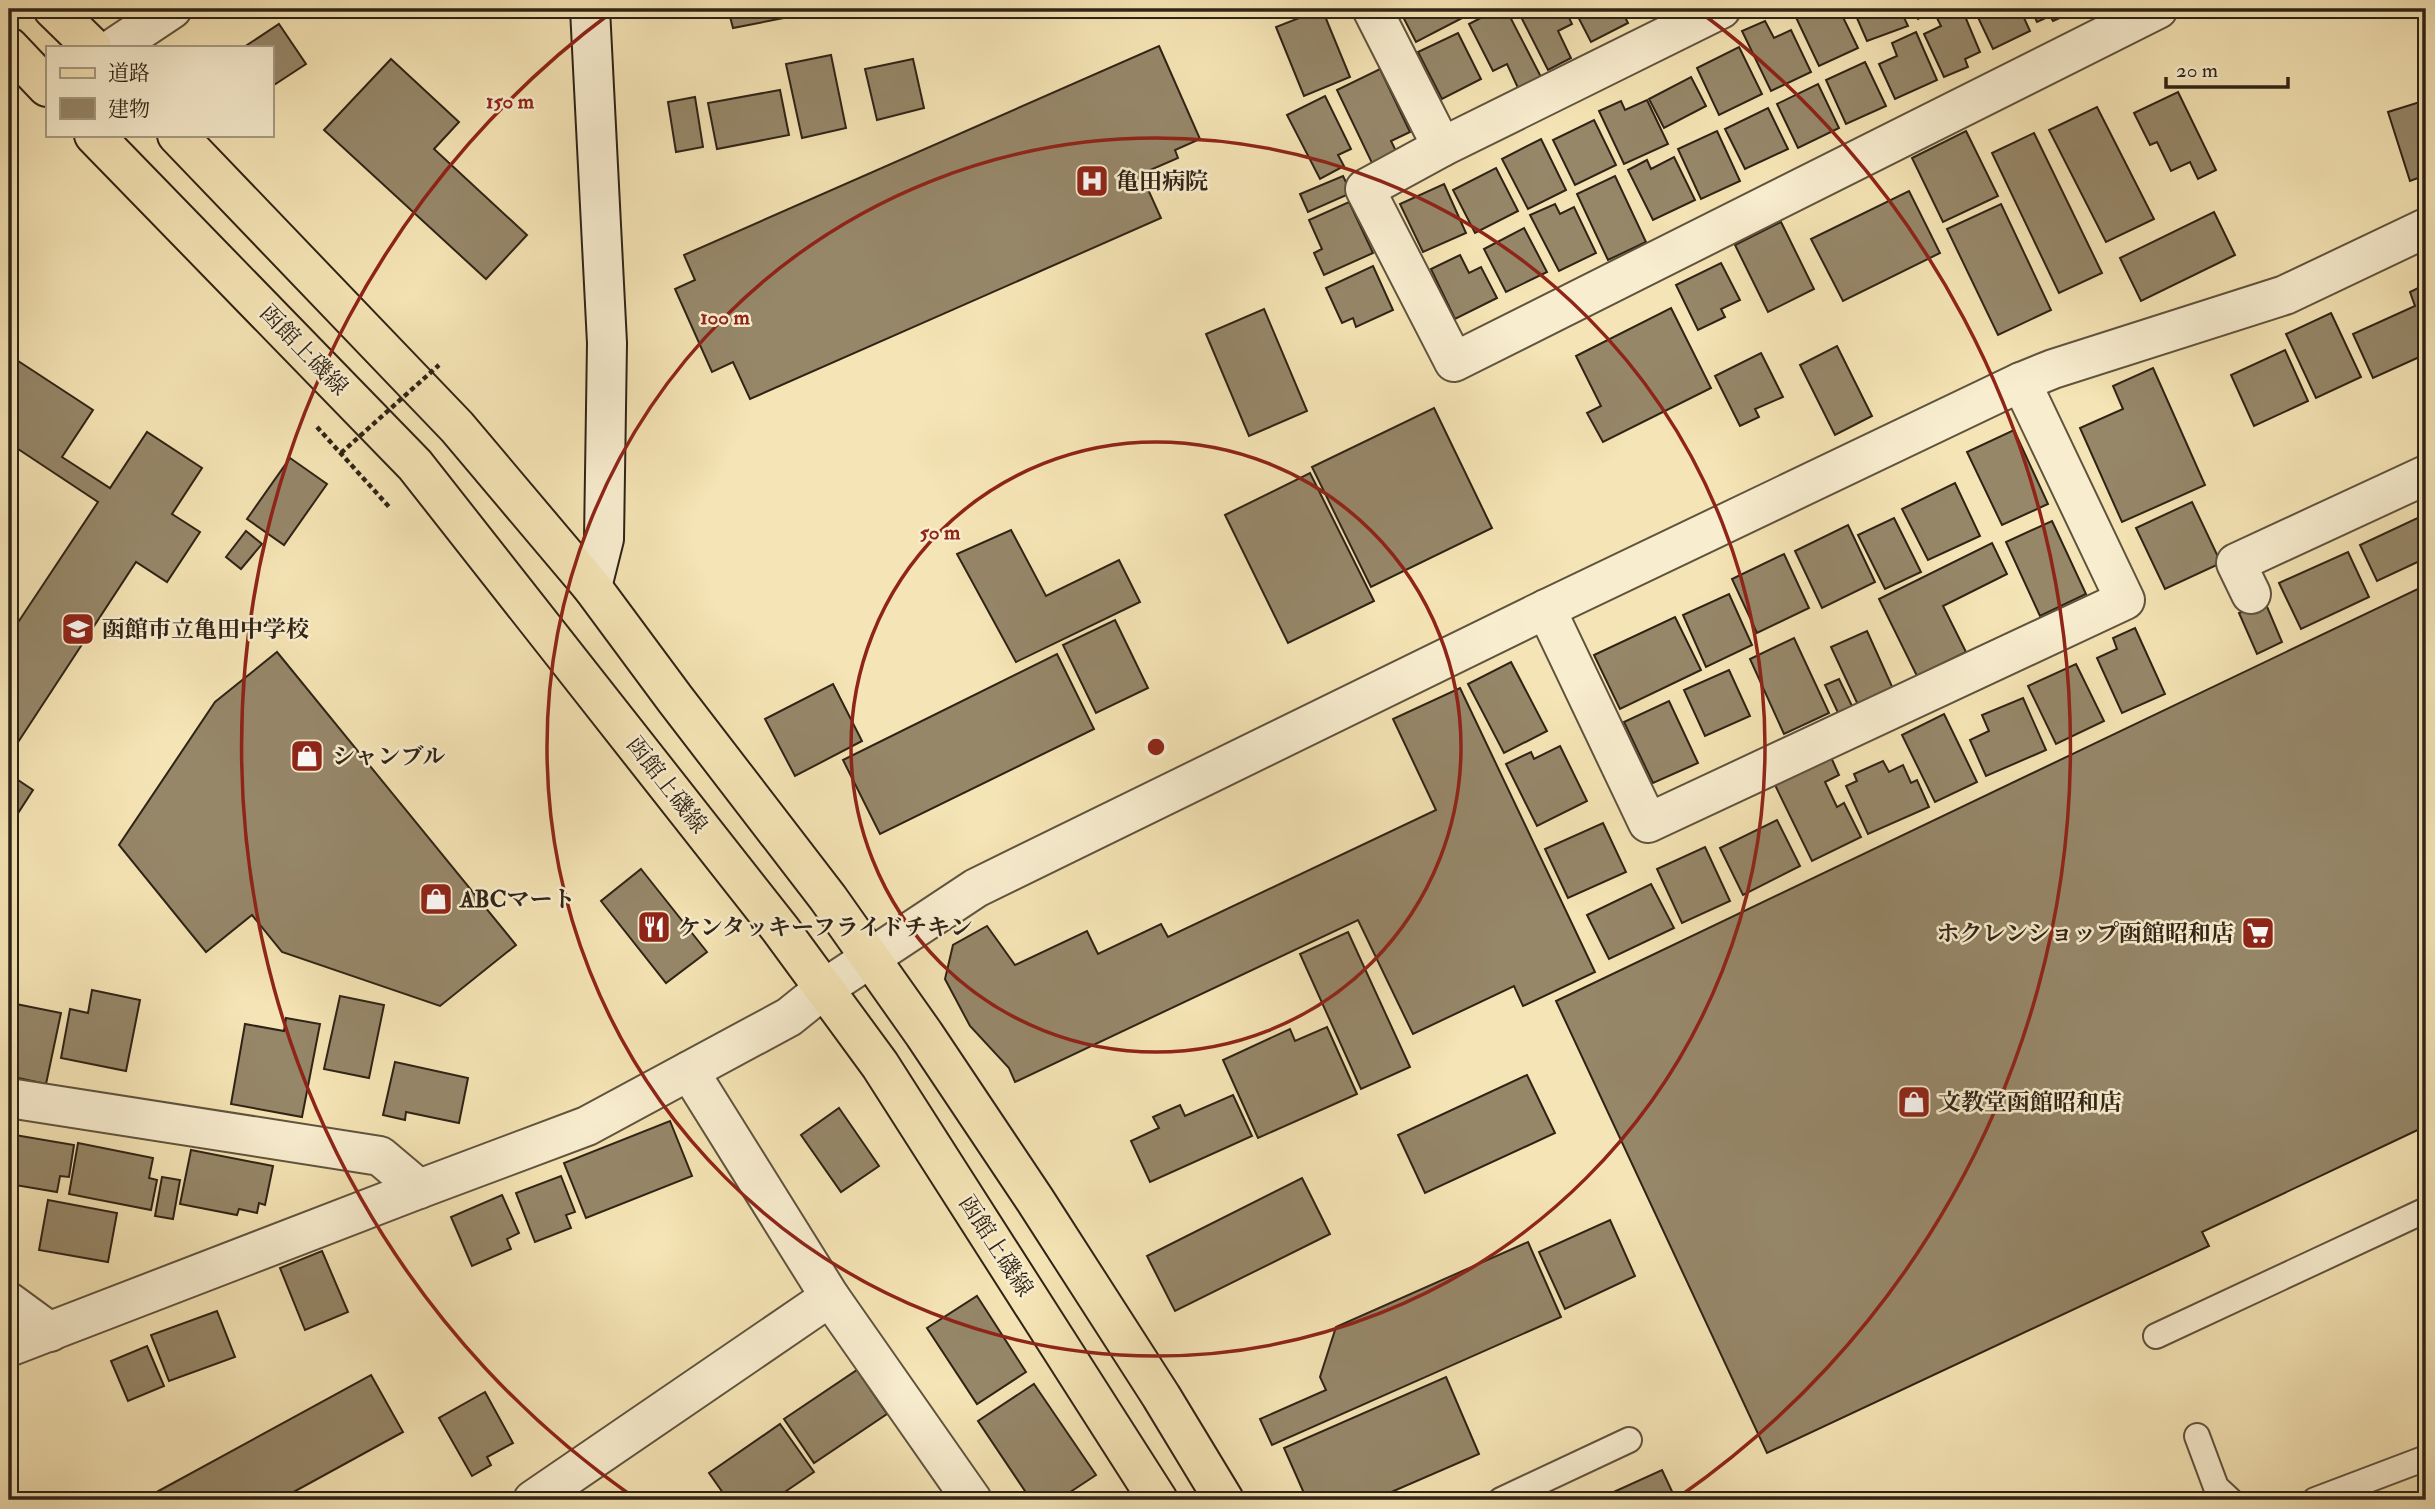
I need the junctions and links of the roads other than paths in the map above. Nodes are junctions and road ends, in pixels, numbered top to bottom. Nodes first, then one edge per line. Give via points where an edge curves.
1 (53, 9) edge
2 (172, 9) edge
3 (590, 9) edge
4 (1372, 9) edge
5 (1721, 9) edge
6 (2158, 9) edge
7 (91, 46) edge
8 (116, 46) edge
9 (9, 47) edge
10 (46, 86) edge
11 (95, 136) edge
12 (178, 136) edge
13 (1442, 147) junction
14 (2426, 228) edge
15 (2021, 382) junction
16 (2426, 475) edge
17 (592, 587) junction
18 (2251, 594) dead end
19 (1546, 609) junction
20 (870, 958) junction
21 (825, 988) junction
22 (690, 1071) junction
23 (9, 1098) edge
24 (419, 1188) junction
25 (2426, 1210) edge
26 (830, 1297) junction
27 (9, 1302) edge
28 (50, 1332) junction
29 (2156, 1336) dead end
30 (9, 1348) edge
31 (2197, 1436) dead end
32 (1629, 1440) dead end
33 (2426, 1458) edge
34 (533, 1500) edge
35 (972, 1500) edge
36 (1158, 1500) edge
37 (1224, 1500) edge
38 (1501, 1500) edge
39 (2230, 1500) edge
40 (2315, 1500) edge

1 - 7 main road
2 - 8 street
3 - 17 street via 607,343 604,539
4 - 13 street
5 - 13 street
6 - 13 street via 1454,362 1365,189
9 - 10 main road
11 - 21 main road, 函館上磯線 via 415,465
12 - 17 main road via 457,427
14 - 15 street via 2285,295
15 - 19 street
15 - 19 street via 2125,600 1648,824
16 - 18 street via 2236,563
17 - 20 main road
19 - 20 street via 976,888
20 - 21 street
20 - 37 main road via 1035,1200
21 - 22 street via 789,1017
21 - 36 main road, 函館上磯線 via 880,1065
22 - 24 street via 587,1126
22 - 26 street
23 - 24 street via 380,1156
24 - 28 street
25 - 29 lane
26 - 34 street
26 - 35 street
27 - 28 street
28 - 30 street
31 - 39 lane via 2216,1487
32 - 38 lane
33 - 40 lane

